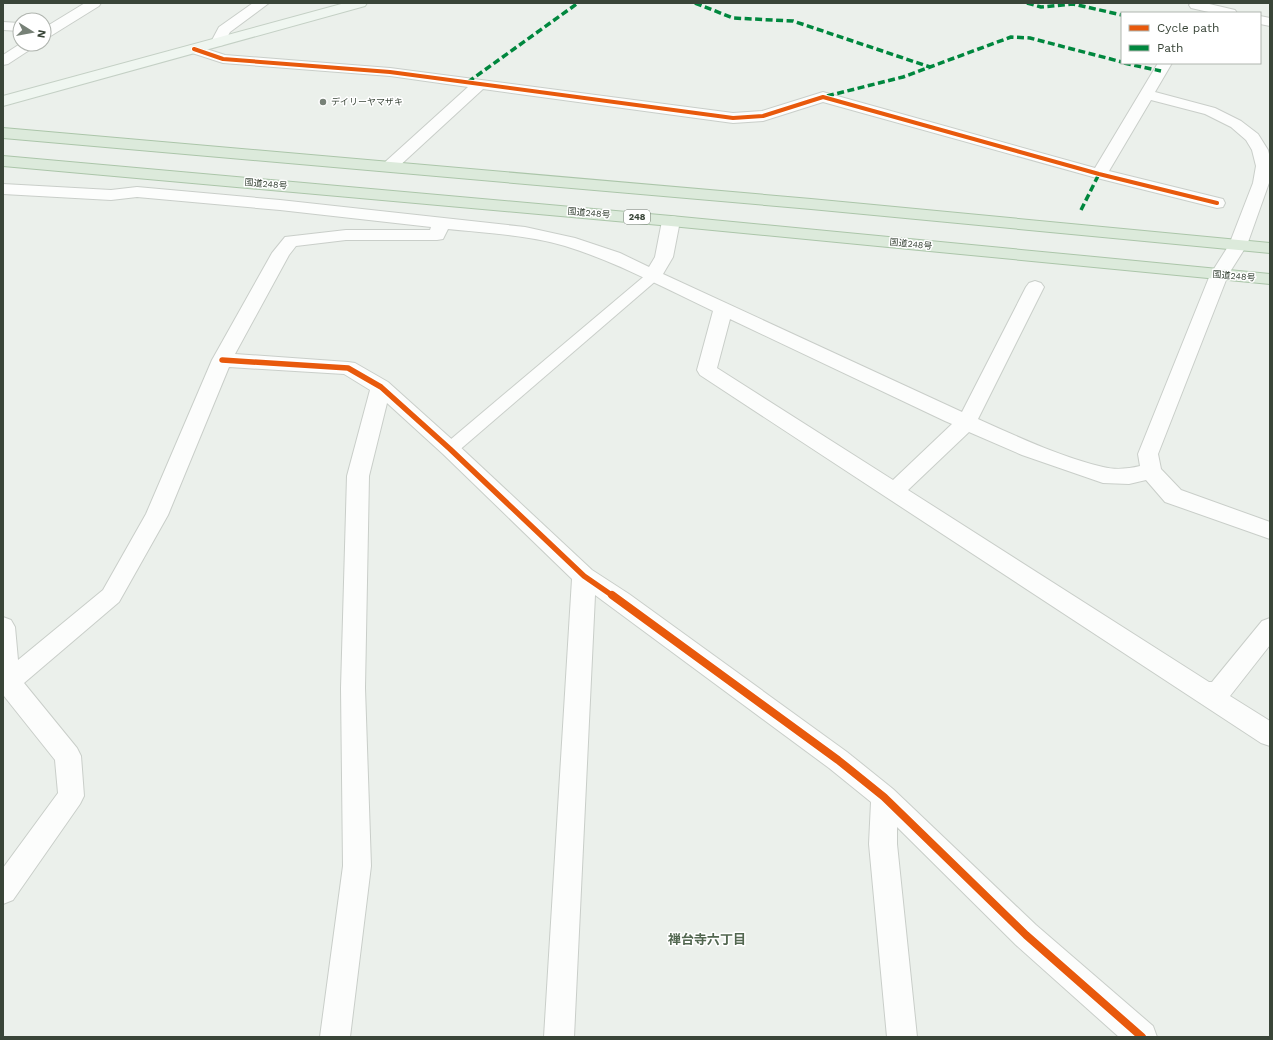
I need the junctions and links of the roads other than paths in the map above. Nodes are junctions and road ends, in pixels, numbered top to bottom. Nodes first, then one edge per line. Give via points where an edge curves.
1 (94, 3) edge
2 (262, 3) edge
3 (360, 3) edge
4 (1196, 7) edge
5 (1224, 12) edge
6 (52, 28) edge
7 (218, 42) junction
8 (194, 49) junction
9 (17, 52) edge
10 (3, 61) edge
11 (1164, 64) edge
12 (479, 84) junction
13 (1147, 94) junction
14 (3, 101) edge
15 (3, 133) edge
16 (3, 161) edge
17 (390, 166) junction
18 (1099, 174) junction
19 (3, 189) edge
20 (1217, 203) dead end
21 (671, 220) junction
22 (441, 222) junction
23 (1238, 245) junction
24 (1270, 248) edge
25 (1219, 275) junction
26 (653, 276) junction
27 (1270, 279) edge
28 (1036, 287) dead end
29 (723, 309) junction
30 (222, 360) junction
31 (381, 387) junction
32 (967, 422) junction
33 (450, 449) junction
34 (1151, 471) junction
35 (895, 490) junction
36 (1270, 531) edge
37 (584, 576) junction
38 (3, 628) edge
39 (1270, 628) edge
40 (5, 684) edge
41 (1204, 692) junction
42 (1270, 735) edge
43 (884, 797) junction
44 (3, 892) edge
45 (335, 1037) edge
46 (560, 1037) edge
47 (902, 1037) edge
48 (1142, 1037) edge

1 - 6 street
2 - 7 street via 224,30
3 - 7 street
4 - 5 street
7 - 8 street
8 - 12 street via 223,59 390,72
8 - 14 street
9 - 10 street
11 - 13 street
12 - 17 street
12 - 18 street via 733,118 763,116 823,97
13 - 18 street
13 - 23 street via 1210,111 1236,124 1252,137 1260,150 1264,166 1261,183
15 - 17 highway
16 - 21 highway, 国道248号 / 248
17 - 23 highway
18 - 20 street
19 - 22 street via 111,195 137,192
21 - 25 highway, 国道248号 / 248
21 - 26 street via 664,257
22 - 26 street via 525,232 569,242 614,257
22 - 30 street via 437,235 346,235 291,241 282,252
23 - 24 highway
23 - 25 street
25 - 27 highway, 国道248号 / 248
25 - 34 street via 1148,454
26 - 29 street
26 - 33 lane
28 - 32 street
29 - 32 street
29 - 35 street via 707,370
30 - 31 street via 348,368
30 - 40 street via 157,515 111,596
31 - 33 street
31 - 45 street via 358,476 353,688 357,866
32 - 34 street via 1029,450 1103,475 1129,476
32 - 35 street
33 - 37 street
34 - 36 street via 1173,496
35 - 41 street
37 - 43 street via 838,760
37 - 46 street
38 - 40 street
39 - 41 street via 1218,693
40 - 44 street via 68,756 71,796
41 - 42 street
43 - 47 street via 883,844
43 - 48 street via 1026,935

